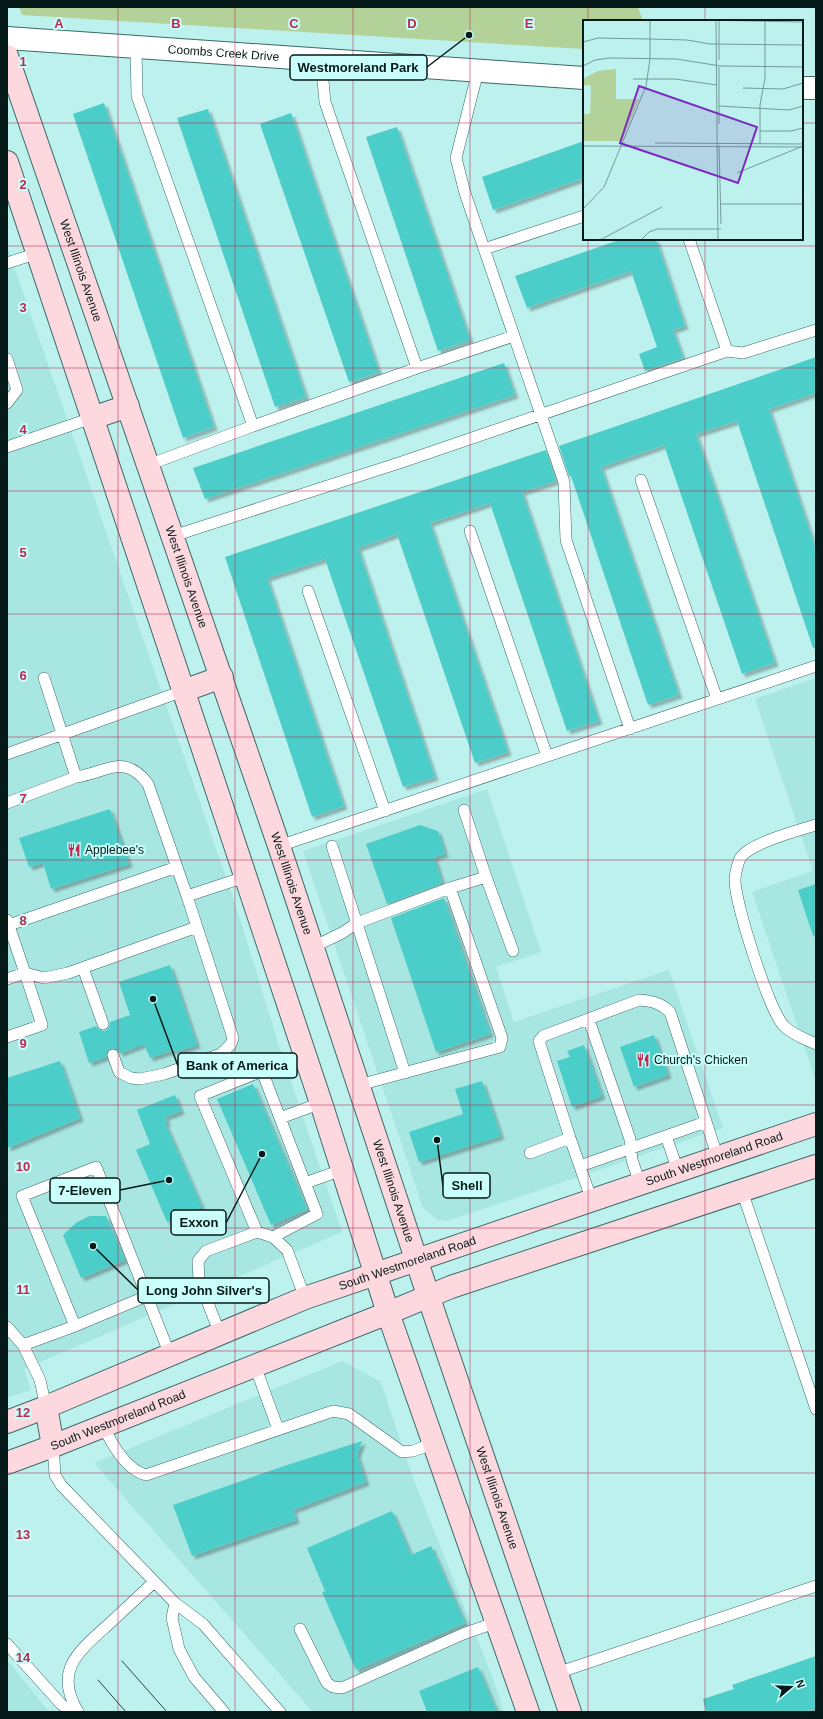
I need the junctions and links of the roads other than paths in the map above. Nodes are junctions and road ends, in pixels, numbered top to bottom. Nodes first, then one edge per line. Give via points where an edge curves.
1 (7, 38) edge
2 (136, 47) junction
3 (7, 56) edge
4 (321, 60) junction
5 (478, 71) junction
6 (583, 78) edge
7 (7, 162) edge
8 (583, 216) edge
9 (689, 240) edge
10 (484, 249) junction
11 (38, 253) junction
12 (7, 263) edge
13 (816, 330) edge
14 (514, 336) junction
15 (727, 352) junction
16 (7, 359) edge
17 (417, 368) junction
18 (7, 403) edge
19 (128, 406) junction
20 (541, 415) junction
21 (92, 418) junction
22 (253, 426) junction
23 (7, 447) edge
24 (148, 465) junction
25 (640, 480) dead end
26 (470, 531) dead end
27 (173, 536) junction
28 (308, 591) dead end
29 (816, 666) edge
30 (222, 677) junction
31 (44, 678) dead end
32 (183, 691) junction
33 (717, 699) junction
34 (630, 729) junction
35 (62, 734) junction
36 (7, 754) edge
37 (547, 756) junction
38 (76, 777) junction
39 (7, 803) edge
40 (464, 810) dead end
41 (385, 811) junction
42 (816, 825) edge
43 (279, 846) junction
44 (332, 846) dead end
45 (177, 867) junction
46 (245, 877) junction
47 (486, 877) junction
48 (450, 888) junction
49 (187, 896) junction
50 (8, 922) edge
51 (357, 923) junction
52 (197, 928) junction
53 (313, 947) junction
54 (513, 951) dead end
55 (83, 968) junction
56 (25, 973) junction
57 (7, 980) edge
58 (588, 1020) junction
59 (102, 1024) dead end
60 (7, 1038) edge
61 (816, 1044) edge
62 (113, 1055) dead end
63 (405, 1073) junction
64 (359, 1085) junction
65 (321, 1103) junction
66 (280, 1118) junction
67 (706, 1122) junction
68 (816, 1124) edge
69 (666, 1136) junction
70 (570, 1138) junction
71 (630, 1148) junction
72 (530, 1153) dead end
73 (718, 1158) junction
74 (580, 1166) junction
75 (816, 1166) edge
76 (342, 1170) junction
77 (678, 1171) junction
78 (305, 1183) junction
79 (640, 1184) junction
80 (742, 1191) junction
81 (592, 1201) junction
82 (257, 1232) junction
83 (273, 1237) junction
84 (417, 1260) junction
85 (376, 1274) junction
86 (429, 1295) junction
87 (147, 1296) junction
88 (305, 1298) junction
89 (388, 1313) junction
90 (75, 1326) junction
91 (7, 1327) edge
92 (220, 1334) junction
93 (24, 1345) junction
94 (170, 1355) junction
95 (255, 1366) junction
96 (46, 1407) junction
97 (816, 1408) edge
98 (7, 1422) edge
99 (104, 1426) junction
100 (278, 1429) junction
101 (434, 1443) junction
102 (53, 1446) junction
103 (7, 1463) edge
104 (154, 1582) junction
105 (816, 1586) edge
106 (175, 1603) junction
107 (497, 1622) junction
108 (300, 1629) dead end
109 (7, 1644) edge
110 (557, 1673) junction
111 (71, 1712) edge
112 (78, 1712) edge
113 (224, 1712) edge
114 (280, 1712) edge
115 (528, 1712) edge
116 (570, 1712) edge

1 - 2 street, Coombs Creek Drive
2 - 4 street, Coombs Creek Drive
2 - 22 lane via 137,96
3 - 19 main road, West Illinois Avenue
4 - 5 street, Coombs Creek Drive
4 - 17 lane via 325,102
5 - 6 street, Coombs Creek Drive
5 - 10 lane via 456,158
7 - 11 main road
8 - 10 lane
9 - 15 lane
10 - 14 lane
11 - 12 lane
11 - 21 main road
13 - 15 lane via 743,353
14 - 17 lane
14 - 20 lane
15 - 20 lane
16 - 18 lane via 17,390
17 - 22 lane
19 - 21 main road
19 - 24 main road, West Illinois Avenue
20 - 27 lane
20 - 34 lane via 564,482 566,540
21 - 23 lane
21 - 32 main road
22 - 24 lane
24 - 27 main road, West Illinois Avenue
25 - 33 lane
26 - 37 lane
27 - 30 main road, West Illinois Avenue
28 - 41 lane
29 - 33 lane
30 - 32 main road
30 - 43 main road, West Illinois Avenue
31 - 35 lane
32 - 35 lane
32 - 46 main road
33 - 34 lane
34 - 37 lane
35 - 36 lane
35 - 38 lane
37 - 41 lane
38 - 39 lane
38 - 45 lane via 109,768 124,767 140,773 148,784
40 - 47 lane
41 - 43 lane
42 - 61 lane via 759,844 741,857 735,879 738,904 772,1006 784,1026 800,1038
43 - 53 main road, West Illinois Avenue
44 - 51 lane
45 - 49 lane
45 - 50 lane
46 - 49 lane
46 - 65 main road
47 - 48 lane
47 - 54 lane
48 - 51 lane
48 - 63 lane via 502,1038 500,1048
49 - 52 lane
50 - 56 lane
51 - 53 lane
51 - 63 lane
52 - 55 lane
52 - 62 lane via 234,1038 231,1044 221,1054 164,1074 140,1079 119,1072
53 - 64 main road, West Illinois Avenue
55 - 56 lane via 44,978
55 - 59 lane
56 - 57 lane
56 - 60 lane via 42,1025
58 - 67 lane via 639,1000 663,1005 670,1012
58 - 70 lane via 542,1036 539,1041
58 - 71 lane via 630,1139
63 - 64 lane
64 - 84 main road, West Illinois Avenue
65 - 66 lane
65 - 76 main road
66 - 78 lane
66 - 82 lane via 262,1071 200,1096
67 - 69 lane
67 - 73 lane
68 - 73 main road, South Westmoreland Road
69 - 71 lane
69 - 77 lane
70 - 72 lane
70 - 74 lane
71 - 74 lane
71 - 79 lane
73 - 77 main road, South Westmoreland Road
74 - 81 lane
75 - 80 main road, South Westmoreland Road
76 - 78 lane
76 - 85 main road
77 - 79 main road, South Westmoreland Road
78 - 83 lane via 317,1214
79 - 81 main road, South Westmoreland Road
80 - 86 main road, South Westmoreland Road
80 - 97 lane
81 - 84 main road, South Westmoreland Road
82 - 83 lane
82 - 92 lane via 206,1251 198,1261 199,1280
83 - 88 lane via 287,1250
84 - 85 main road, South Westmoreland Road
84 - 86 main road, West Illinois Avenue
85 - 88 main road, South Westmoreland Road
85 - 89 main road
86 - 89 main road, South Westmoreland Road
86 - 110 main road, West Illinois Avenue
87 - 90 lane
87 - 90 lane via 96,1167 22,1196
87 - 94 lane
88 - 92 main road, South Westmoreland Road
89 - 95 main road, South Westmoreland Road
89 - 101 main road
90 - 93 lane
91 - 93 lane
92 - 94 main road, South Westmoreland Road
93 - 96 lane via 40,1380
94 - 96 main road, South Westmoreland Road
95 - 99 main road, South Westmoreland Road
95 - 100 lane
96 - 98 main road, South Westmoreland Road
96 - 102 main road
99 - 100 lane via 116,1450 138,1473 146,1475
99 - 102 main road, South Westmoreland Road
100 - 101 lane via 333,1411 349,1414 402,1452 413,1451
101 - 107 main road
102 - 103 main road, South Westmoreland Road
102 - 104 lane via 55,1475 61,1485
104 - 106 lane
104 - 112 lane via 77,1654 70,1668 68,1682 71,1700
105 - 110 lane
106 - 113 lane via 172,1618 179,1649 194,1677
106 - 114 lane via 203,1624
107 - 108 lane via 463,1634 342,1688 327,1683
107 - 115 main road
109 - 111 lane
110 - 116 main road, West Illinois Avenue

